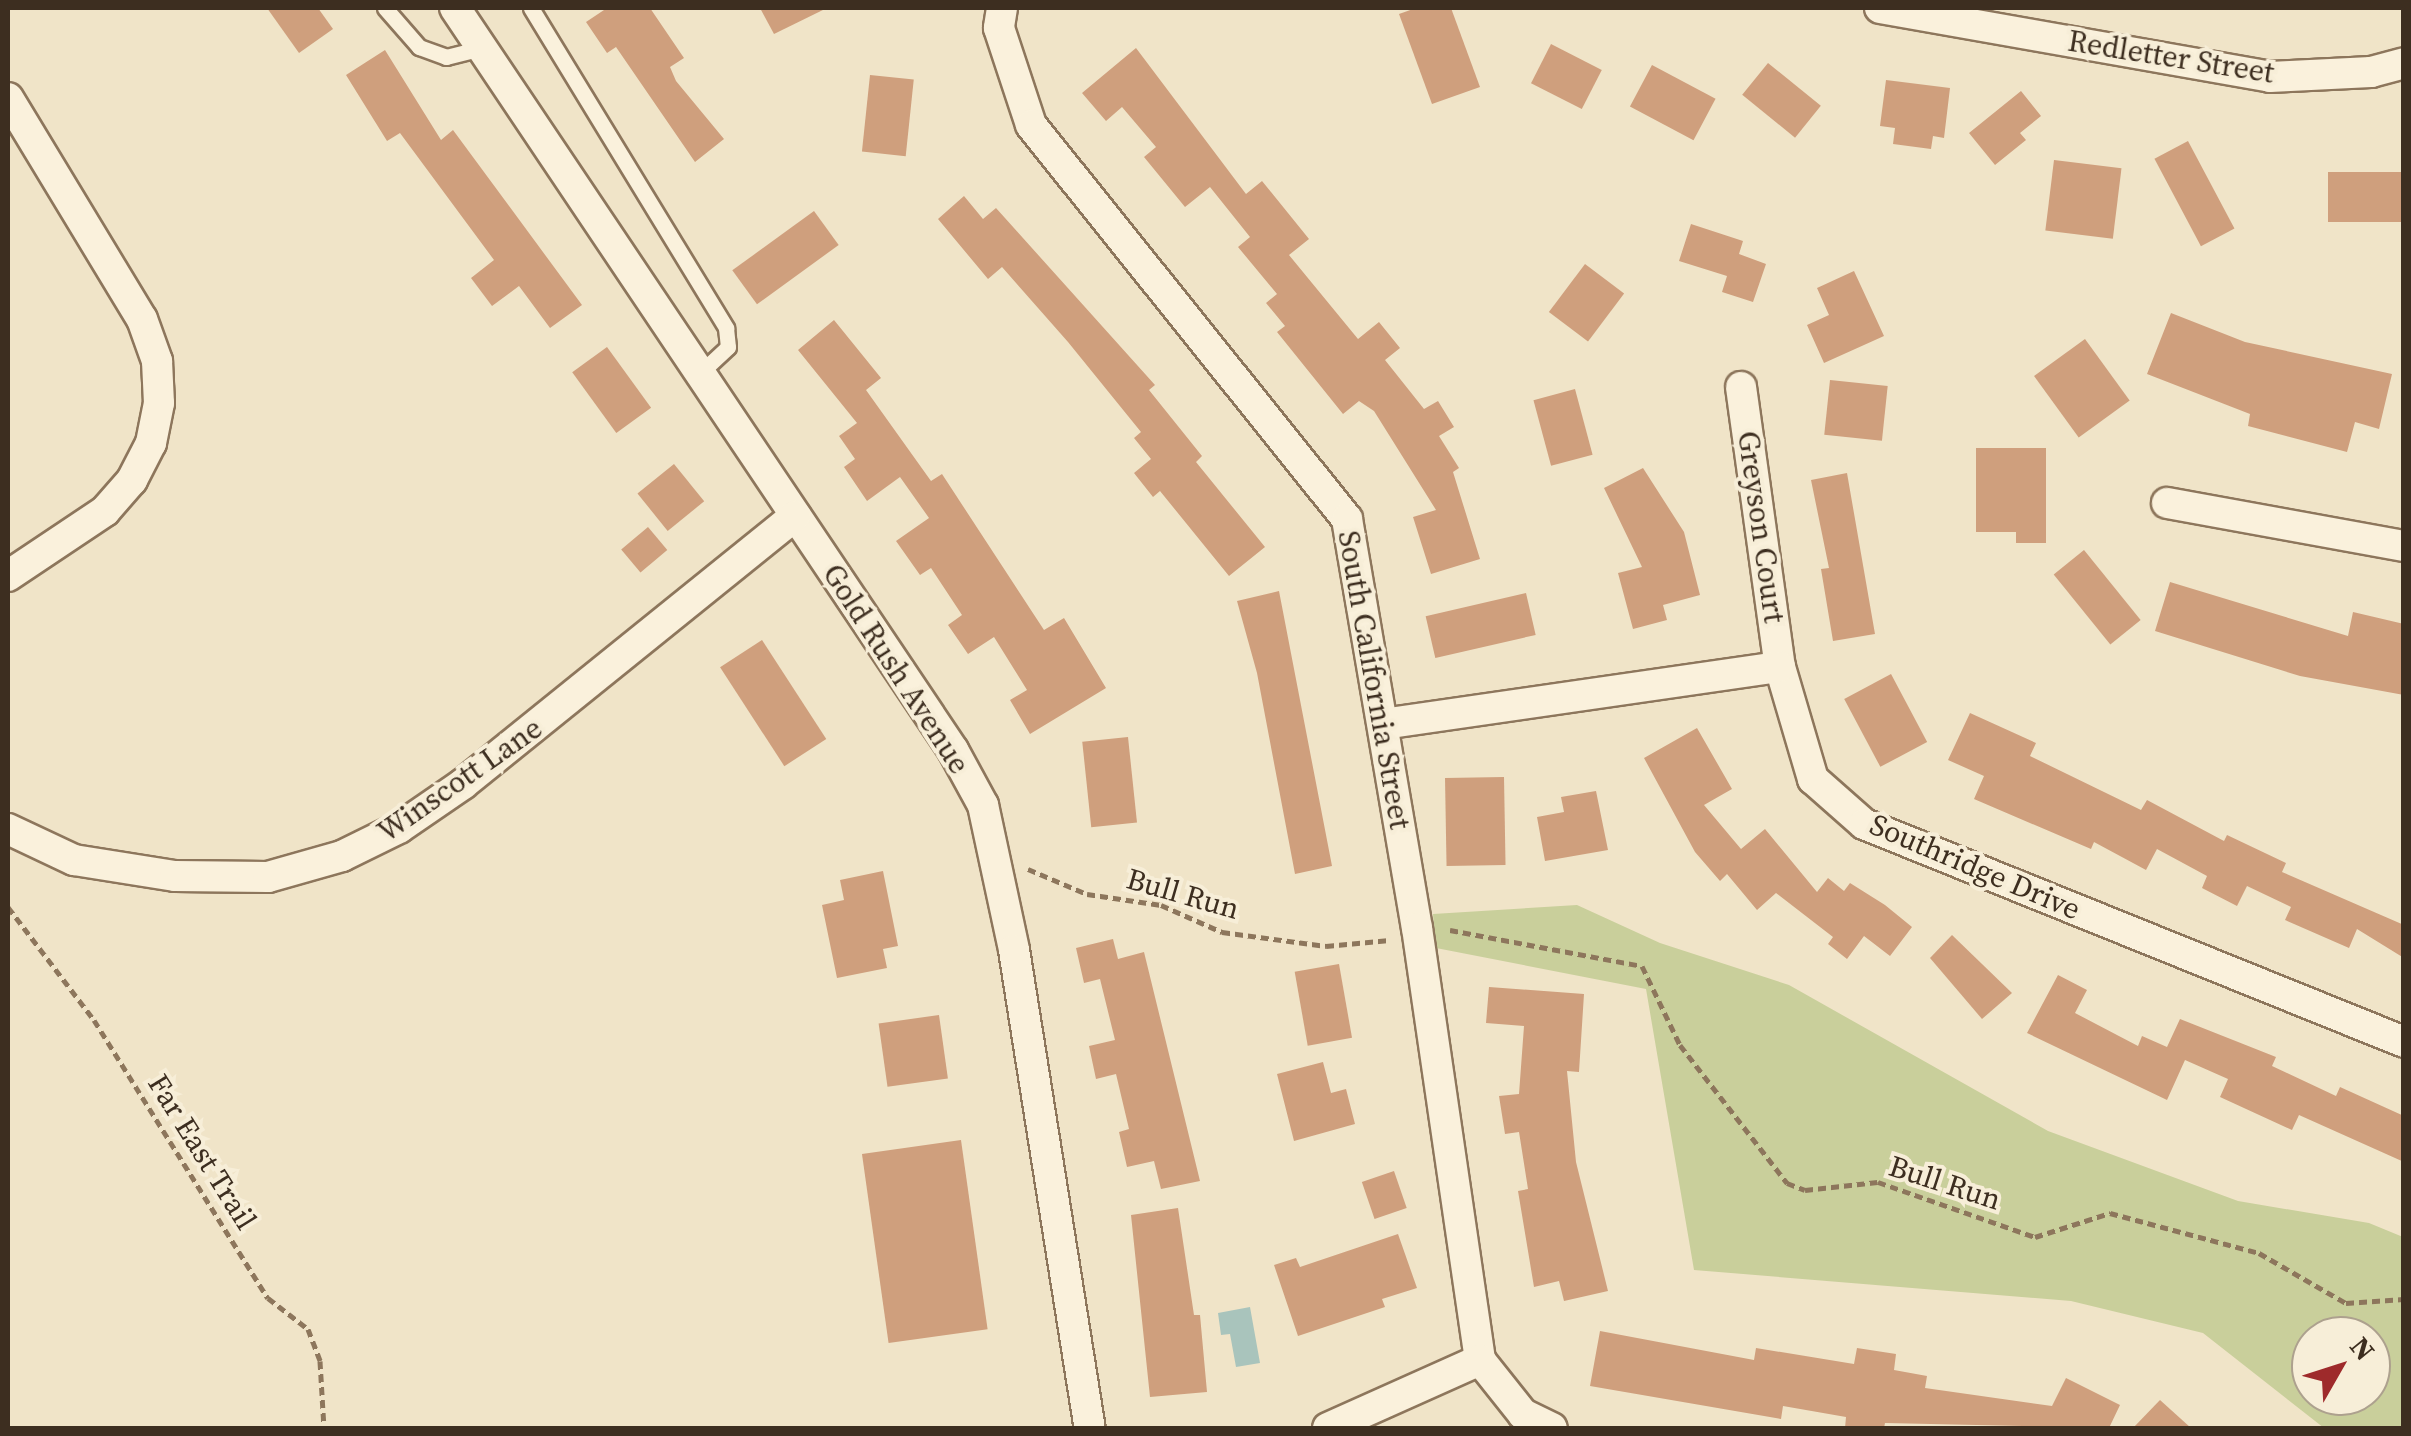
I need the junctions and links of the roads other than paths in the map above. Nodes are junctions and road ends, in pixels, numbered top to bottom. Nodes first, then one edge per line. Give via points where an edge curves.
1 (384, 8) edge
2 (456, 8) edge
3 (531, 8) edge
4 (1002, 8) edge
5 (1880, 8) edge
6 (483, 48) junction
7 (2404, 64) edge
8 (8, 98) edge
9 (699, 374) junction
10 (1741, 387) dead end
11 (2167, 503) dead end
12 (795, 516) junction
13 (2404, 546) edge
14 (8, 576) edge
15 (1780, 667) junction
16 (1384, 724) junction
17 (8, 829) edge
18 (2404, 1042) edge
19 (1480, 1360) junction
20 (1090, 1428) edge
21 (1328, 1428) edge
22 (1552, 1428) edge

1 - 6 lane via 418,47 446,57
2 - 6 street, Gold Rush Avenue
3 - 9 lane via 726,328 728,347
4 - 16 street, South California Street via 1000,28 1030,125 1347,519
5 - 7 street, Redletter Street via 2270,77
6 - 9 street, Gold Rush Avenue
8 - 14 street via 142,318 157,362 159,403 151,443 123,490 104,511
9 - 12 street, Gold Rush Avenue
10 - 15 street, Greyson Court
11 - 13 street
12 - 17 street, Winscott Lane via 463,784 342,856 268,877 175,876 74,860
12 - 20 street, Gold Rush Avenue via 983,806 1014,950
15 - 16 street
15 - 18 street, Southridge Drive via 1813,779 1864,824
16 - 19 street, South California Street
19 - 21 street
19 - 22 street, South California Street via 1523,1414

